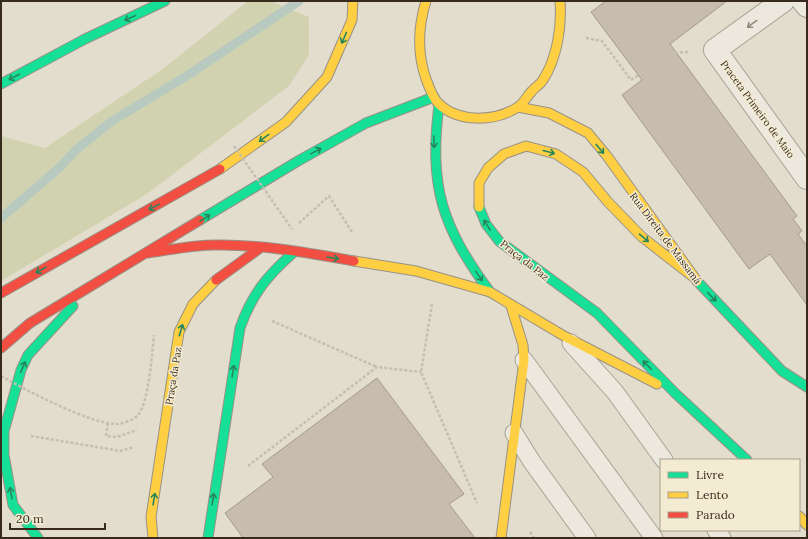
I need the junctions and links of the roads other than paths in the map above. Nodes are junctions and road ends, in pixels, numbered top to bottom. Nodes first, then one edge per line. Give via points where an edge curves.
1 (165, 1) edge
2 (352, 1) edge
3 (426, 1) edge
4 (560, 1) edge
5 (783, 1) edge
6 (803, 1) edge
7 (807, 6) edge
8 (1, 84) edge
9 (436, 100) junction
10 (518, 107) junction
11 (807, 178) edge
12 (260, 248) junction
13 (294, 252) junction
14 (148, 253) junction
15 (692, 276) junction
16 (96, 283) junction
17 (490, 292) junction
18 (1, 293) edge
19 (511, 306) junction
20 (564, 336) junction
21 (1, 348) edge
22 (524, 360) junction
23 (807, 387) edge
24 (674, 392) junction
25 (514, 433) junction
26 (663, 459) edge
27 (746, 459) edge
28 (800, 517) edge
29 (807, 525) edge
30 (38, 538) edge
31 (153, 538) edge
32 (208, 538) edge
33 (501, 538) edge
34 (587, 538) edge
35 (654, 538) edge

1 -> 8 street via 85,39
2 -> 18 street via 352,20 327,77 286,122 218,171
3 - 9 street via 420,20 419,50 422,69
4 - 10 street via 554,55 544,79
5 -> 11 street, Praceta Primeiro de Maio via 715,50
6 - 7 street
9 - 10 street via 459,116 481,118 500,115
14 -> 9 street via 298,161 366,123
9 -> 17 street via 436,177 446,223 458,246
10 -> 15 street, Rua Direita de Massamá via 549,113 588,134 607,156
12 - 13 street
12 - 14 street via 222,245
31 -> 12 street, Praça da Paz via 151,517 179,332 188,311 204,290
13 -> 17 street via 436,276
32 -> 13 street via 240,328 256,289
14 - 16 street
15 -> 23 street, Rua Direita de Massamá via 782,371
24 -> 15 street, Praça da Paz via 597,313 499,241 486,224 478,204 478,183 488,168 504,154 526,146 556,154 583,172 642,237
16 - 21 street via 30,323
30 -> 16 street via 13,505 4,455 4,431 21,370 28,355
17 - 19 street
19 - 20 street
19 - 22 street via 524,345
20 - 24 street
20 - 26 lane via 615,392
22 - 25 street
22 - 35 lane
24 - 27 street
25 - 33 street
25 - 34 lane
28 - 29 street

